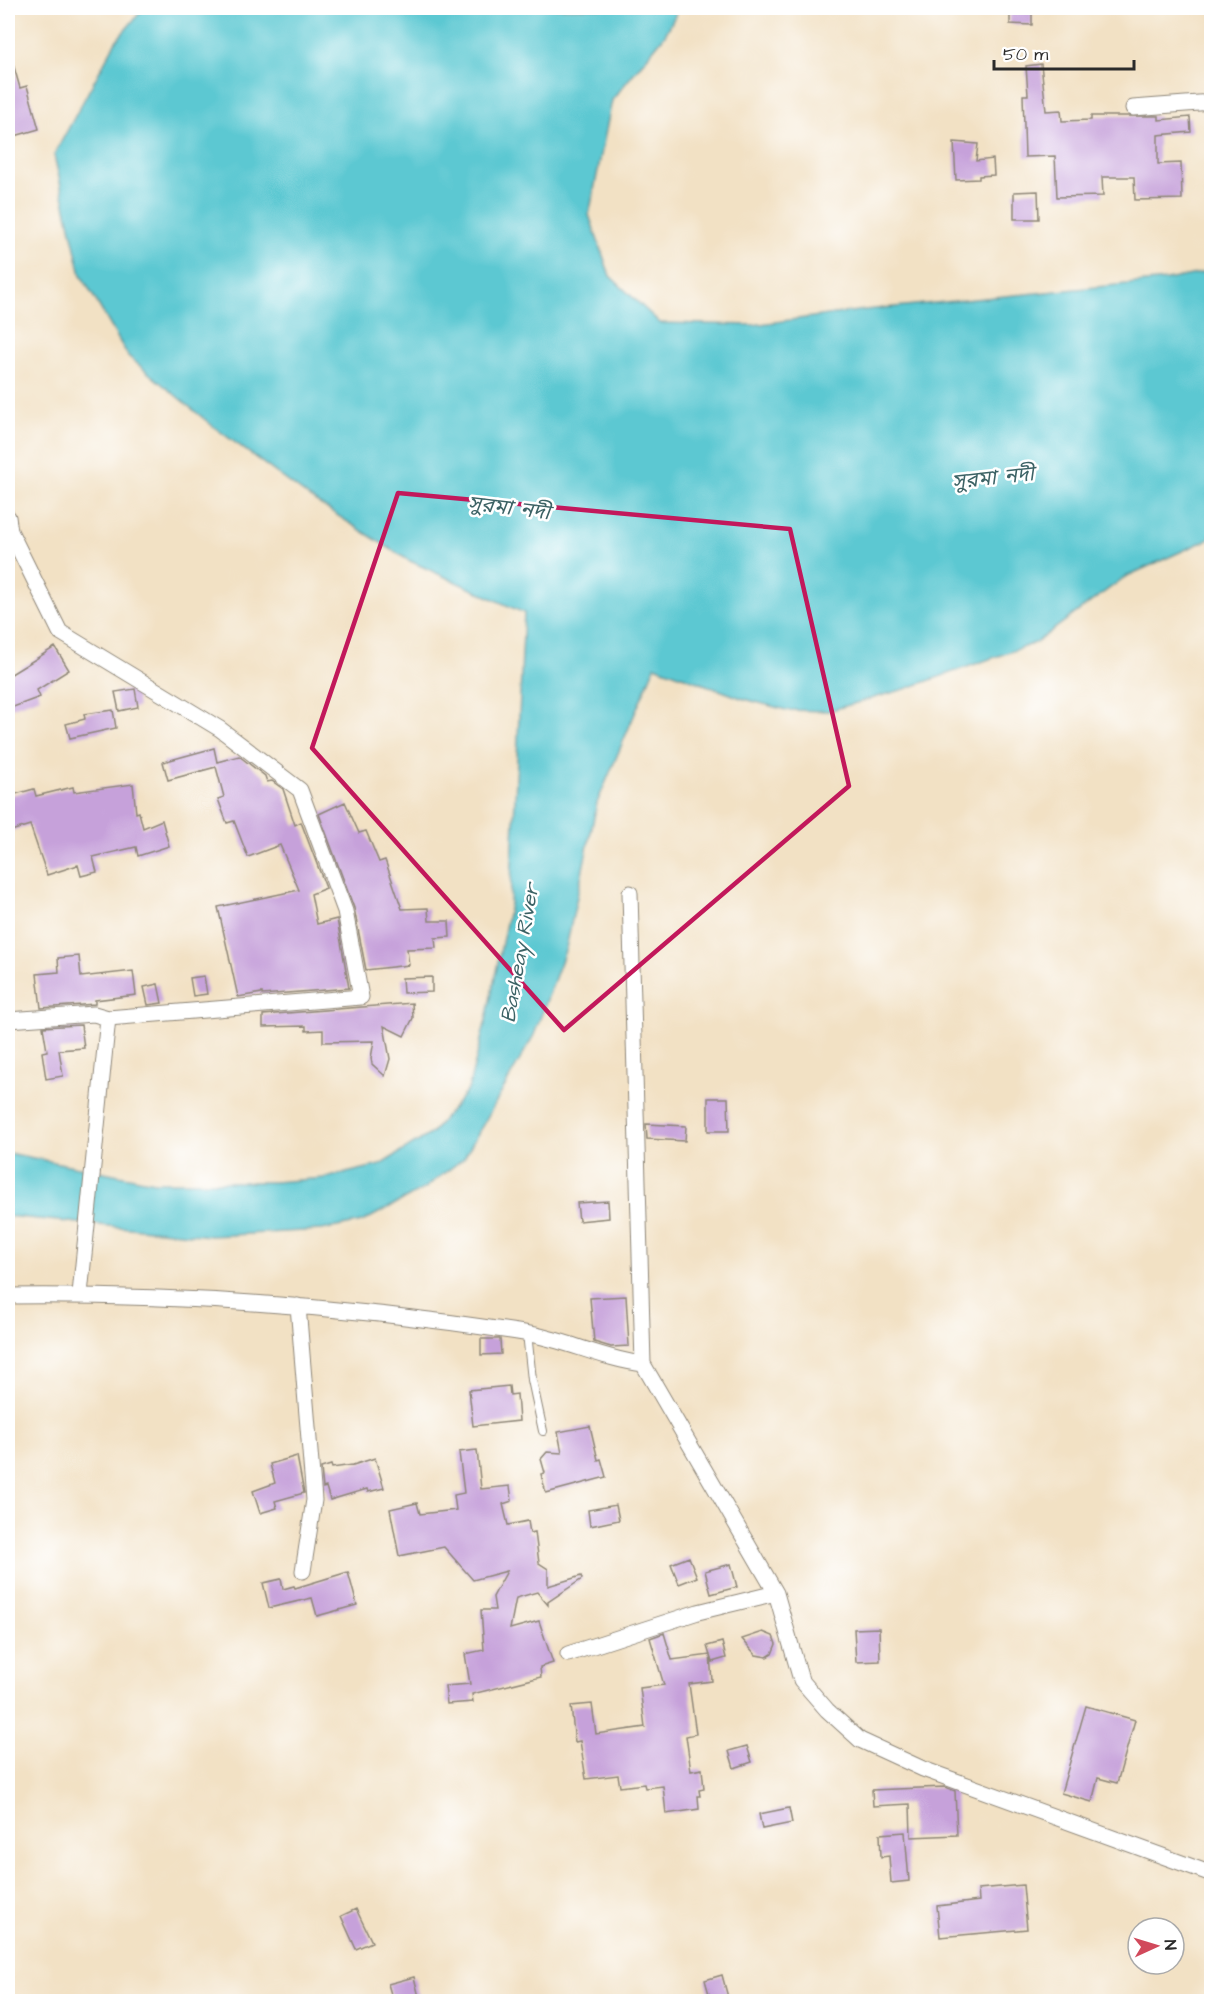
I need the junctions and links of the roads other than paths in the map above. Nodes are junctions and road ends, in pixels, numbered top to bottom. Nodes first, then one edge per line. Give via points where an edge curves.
1 (1212, 102) edge
2 (1133, 108) dead end
3 (8, 517) edge
4 (630, 893) dead end
5 (108, 1018) junction
6 (8, 1020) edge
7 (80, 1294) junction
8 (8, 1296) edge
9 (298, 1306) junction
10 (527, 1333) junction
11 (643, 1364) junction
12 (543, 1431) dead end
13 (303, 1571) dead end
14 (776, 1593) junction
15 (568, 1654) dead end
16 (1212, 1874) edge

1 - 2 street
3 - 5 street via 10,531 60,632 220,729 300,790 345,911 361,997
4 - 11 street
5 - 6 street via 94,1014
5 - 7 street
7 - 8 street
7 - 9 street
9 - 10 street
9 - 13 street via 314,1500
10 - 11 street via 618,1361
10 - 12 lane
11 - 14 street
14 - 15 street via 698,1612
14 - 16 street via 801,1680 860,1740 923,1769

